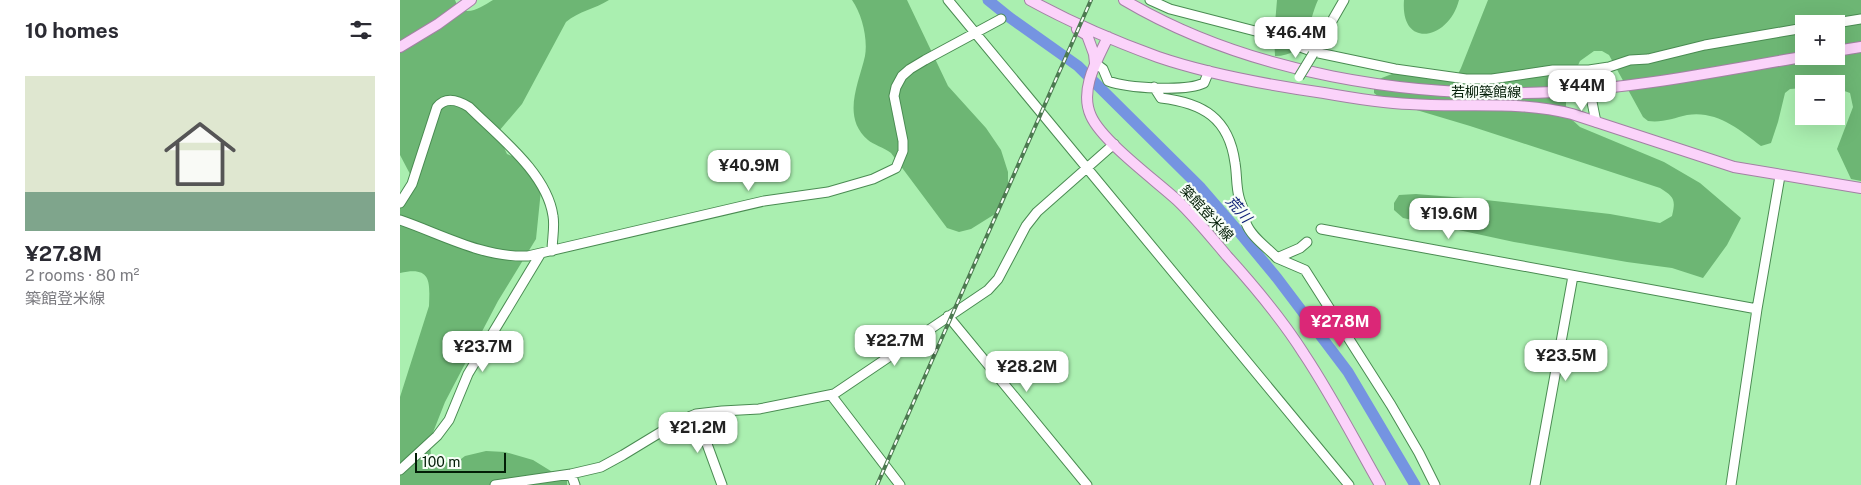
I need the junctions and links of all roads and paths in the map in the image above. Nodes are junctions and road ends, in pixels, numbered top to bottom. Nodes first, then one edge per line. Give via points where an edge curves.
1 (471, 0) edge
2 (948, 0) edge
3 (1030, 0) edge
4 (1124, 0) edge
5 (1150, 0) edge
6 (1344, 0) edge
7 (1054, 13) junction
8 (1001, 19) dead end
9 (1861, 19) edge
10 (1845, 22) edge
11 (1795, 30) edge
12 (975, 33) junction
13 (1108, 37) junction
14 (1861, 47) edge
15 (400, 48) edge
16 (1845, 50) edge
17 (1314, 53) junction
18 (1795, 58) edge
19 (1094, 65) junction
20 (1589, 70) junction
21 (1209, 71) junction
22 (1590, 81) dead end
23 (1154, 87) junction
24 (1293, 89) junction
25 (1591, 96) dead end
26 (1596, 122) junction
27 (1114, 144) junction
28 (1087, 168) junction
29 (1780, 176) junction
30 (1861, 188) edge
31 (400, 203) edge
32 (400, 220) edge
33 (1321, 229) dead end
34 (1307, 242) dead end
35 (552, 251) junction
36 (541, 253) junction
37 (1277, 258) junction
38 (1573, 276) junction
39 (1757, 309) junction
40 (948, 316) junction
41 (831, 395) junction
42 (696, 414) junction
43 (400, 470) edge
44 (571, 474) junction
45 (495, 485) edge
46 (574, 485) edge
47 (722, 485) edge
48 (900, 485) edge
49 (1087, 485) edge
50 (1349, 485) edge
51 (1380, 485) edge
52 (1435, 485) edge
53 (1535, 485) edge
54 (1731, 485) edge

1 - 15 main road
2 - 12 street
3 - 7 main road
4 - 18 main road via 1203,38 1267,60 1327,75 1442,92 1554,92 1612,87
5 - 17 street via 1170,9 1259,32
6 - 17 street
7 - 13 main road
7 - 19 main road via 1087,35
8 - 12 street
9 - 10 street
11 - 20 street
12 - 28 street
12 - 35 street via 902,76 894,96 903,151 896,168 889,172 828,192 764,201
13 - 19 main road, 築館登米線
13 - 21 main road, 若柳築館線 via 1158,57
14 - 16 main road
17 - 20 street via 1466,79 1492,79 1553,70
17 - 24 street, bridge
19 - 23 street via 1103,69 1108,80
19 - 27 main road, 築館登米線 via 1087,105 1097,126
20 - 22 street
21 - 23 street via 1200,85 1189,88
21 - 24 main road, 若柳築館線
23 - 37 street via 1161,98 1195,107 1221,123 1235,162 1240,199 1249,230
24 - 26 main road, 若柳築館線 via 1409,104 1548,108
25 - 26 street
26 - 29 main road, 若柳築館線 via 1725,164
27 - 28 street
27 - 51 main road, 築館登米線 via 1179,202 1285,326
28 - 40 street via 1026,226 998,279 988,290
28 - 50 street
29 - 30 main road, 若柳築館線
29 - 39 street
31 - 35 street via 412,184 437,108 441,102 460,101 519,157 540,182 554,217
32 - 36 street via 497,254
33 - 38 street
34 - 37 street
35 - 36 street
36 - 43 street via 468,374 449,420 437,436
37 - 52 street via 1305,270 1391,405
38 - 39 street
38 - 53 street
39 - 54 street
40 - 41 street
40 - 49 street
41 - 42 street via 759,409
41 - 48 street
42 - 44 street via 623,455
42 - 47 street
44 - 45 street
44 - 46 street

